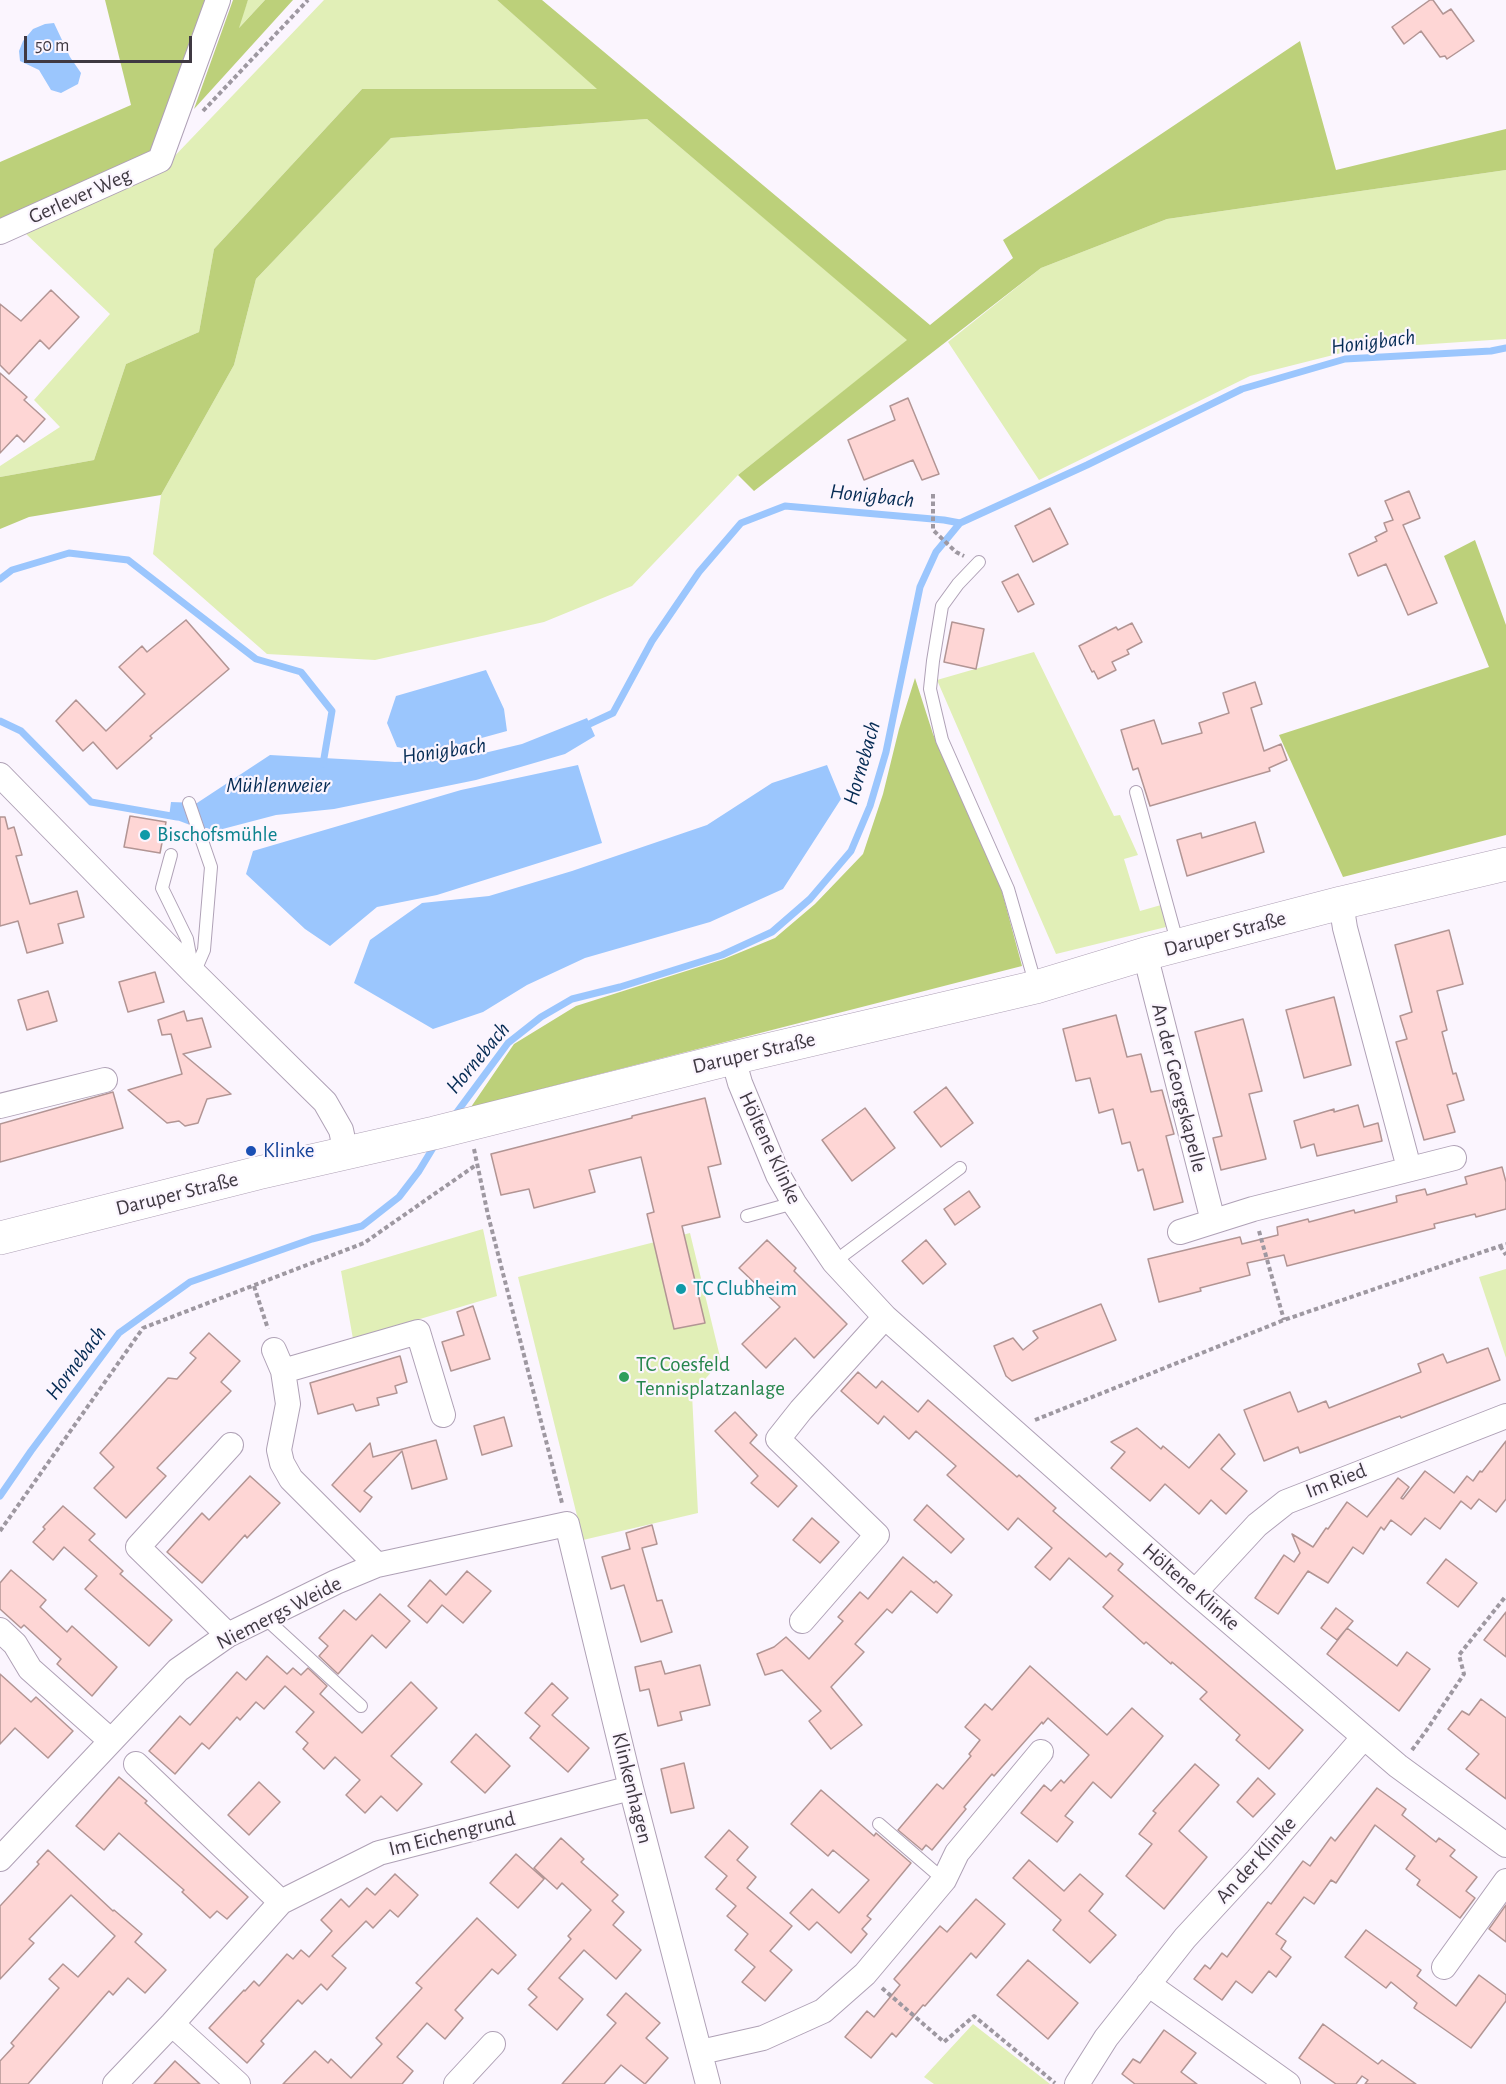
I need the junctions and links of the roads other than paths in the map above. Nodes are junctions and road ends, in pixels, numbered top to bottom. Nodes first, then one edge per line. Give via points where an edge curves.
1 (218, 0) edge
2 (0, 232) edge
3 (979, 562) dead end
4 (0, 775) edge
5 (1136, 792) dead end
6 (189, 803) dead end
7 (171, 855) dead end
8 (1506, 864) edge
9 (1341, 903) junction
10 (1178, 946) junction
11 (1145, 954) junction
12 (194, 973) junction
13 (1036, 987) junction
14 (733, 1058) junction
15 (105, 1080) dead end
16 (0, 1106) edge
17 (346, 1153) junction
18 (1454, 1158) dead end
19 (960, 1168) dead end
20 (1409, 1168) junction
21 (794, 1203) junction
22 (747, 1216) dead end
23 (1213, 1221) junction
24 (1180, 1232) dead end
25 (0, 1238) edge
26 (834, 1262) junction
27 (885, 1317) junction
28 (443, 1415) dead end
29 (1506, 1416) edge
30 (231, 1445) dead end
31 (567, 1524) joint
32 (377, 1565) junction
33 (1195, 1592) junction
34 (264, 1617) junction
35 (802, 1622) dead end
36 (0, 1630) edge
37 (228, 1635) junction
38 (361, 1706) dead end
39 (1364, 1737) junction
40 (110, 1740) junction
41 (1041, 1752) dead end
42 (136, 1764) dead end
43 (632, 1788) junction
44 (879, 1824) dead end
45 (1506, 1845) edge
46 (0, 1859) edge
47 (944, 1880) junction
48 (1506, 1881) edge
49 (281, 1902) junction
50 (1444, 1967) dead end
51 (1148, 1984) junction
52 (172, 2024) junction
53 (494, 2044) dead end
54 (701, 2052) junction
55 (115, 2084) edge
56 (238, 2084) edge
57 (456, 2084) edge
58 (708, 2084) edge
59 (1077, 2084) edge
60 (1288, 2084) edge

1 - 2 street, Gerlever Weg via 160,160
3 - 13 lane via 942,606 930,689 942,740 1008,889
4 - 12 street
5 - 10 lane
6 - 12 lane via 211,867 204,950
7 - 12 lane via 162,888 187,939
8 - 9 street, Daruper Straße
9 - 10 street, Daruper Straße
9 - 20 street
10 - 11 street, Daruper Straße
11 - 13 street, Daruper Straße
11 - 23 street, An der Georgskapelle
12 - 17 street via 325,1102 341,1130
13 - 14 street, Daruper Straße
14 - 17 street, Daruper Straße
14 - 21 street, Höltene Klinke via 778,1175
15 - 16 street
17 - 25 street, Daruper Straße
18 - 20 street
19 - 26 lane
20 - 23 street
21 - 22 lane
21 - 26 street, Höltene Klinke
23 - 24 street
26 - 27 street, Höltene Klinke
27 - 33 street, Höltene Klinke
27 - 35 street via 778,1439 877,1535
28 - 32 street via 417,1332 278,1361 288,1404 279,1450 282,1464 291,1479
29 - 33 street, Im Ried via 1286,1502 1257,1525
30 - 37 street via 138,1547
31 - 32 street, Niemergs Weide
31 - 43 street, Klinkenhagen
32 - 34 street, Niemergs Weide
33 - 39 street, Höltene Klinke
34 - 37 street, Niemergs Weide
34 - 38 lane
36 - 40 street via 15,1644 30,1669
37 - 40 street, Niemergs Weide via 178,1670
39 - 45 street, Höltene Klinke
39 - 51 street, An der Klinke
40 - 46 street, Niemergs Weide
41 - 47 street via 957,1853
42 - 49 street
43 - 49 street, Im Eichengrund via 379,1853
43 - 54 street, Klinkenhagen
44 - 47 lane
47 - 54 street via 866,1974 823,2011 763,2038
48 - 50 street
49 - 52 street, Im Eichengrund
51 - 59 street, An der Klinke
51 - 60 street
52 - 55 street, Im Eichengrund
52 - 56 street
53 - 57 street
54 - 58 street, Klinkenhagen

